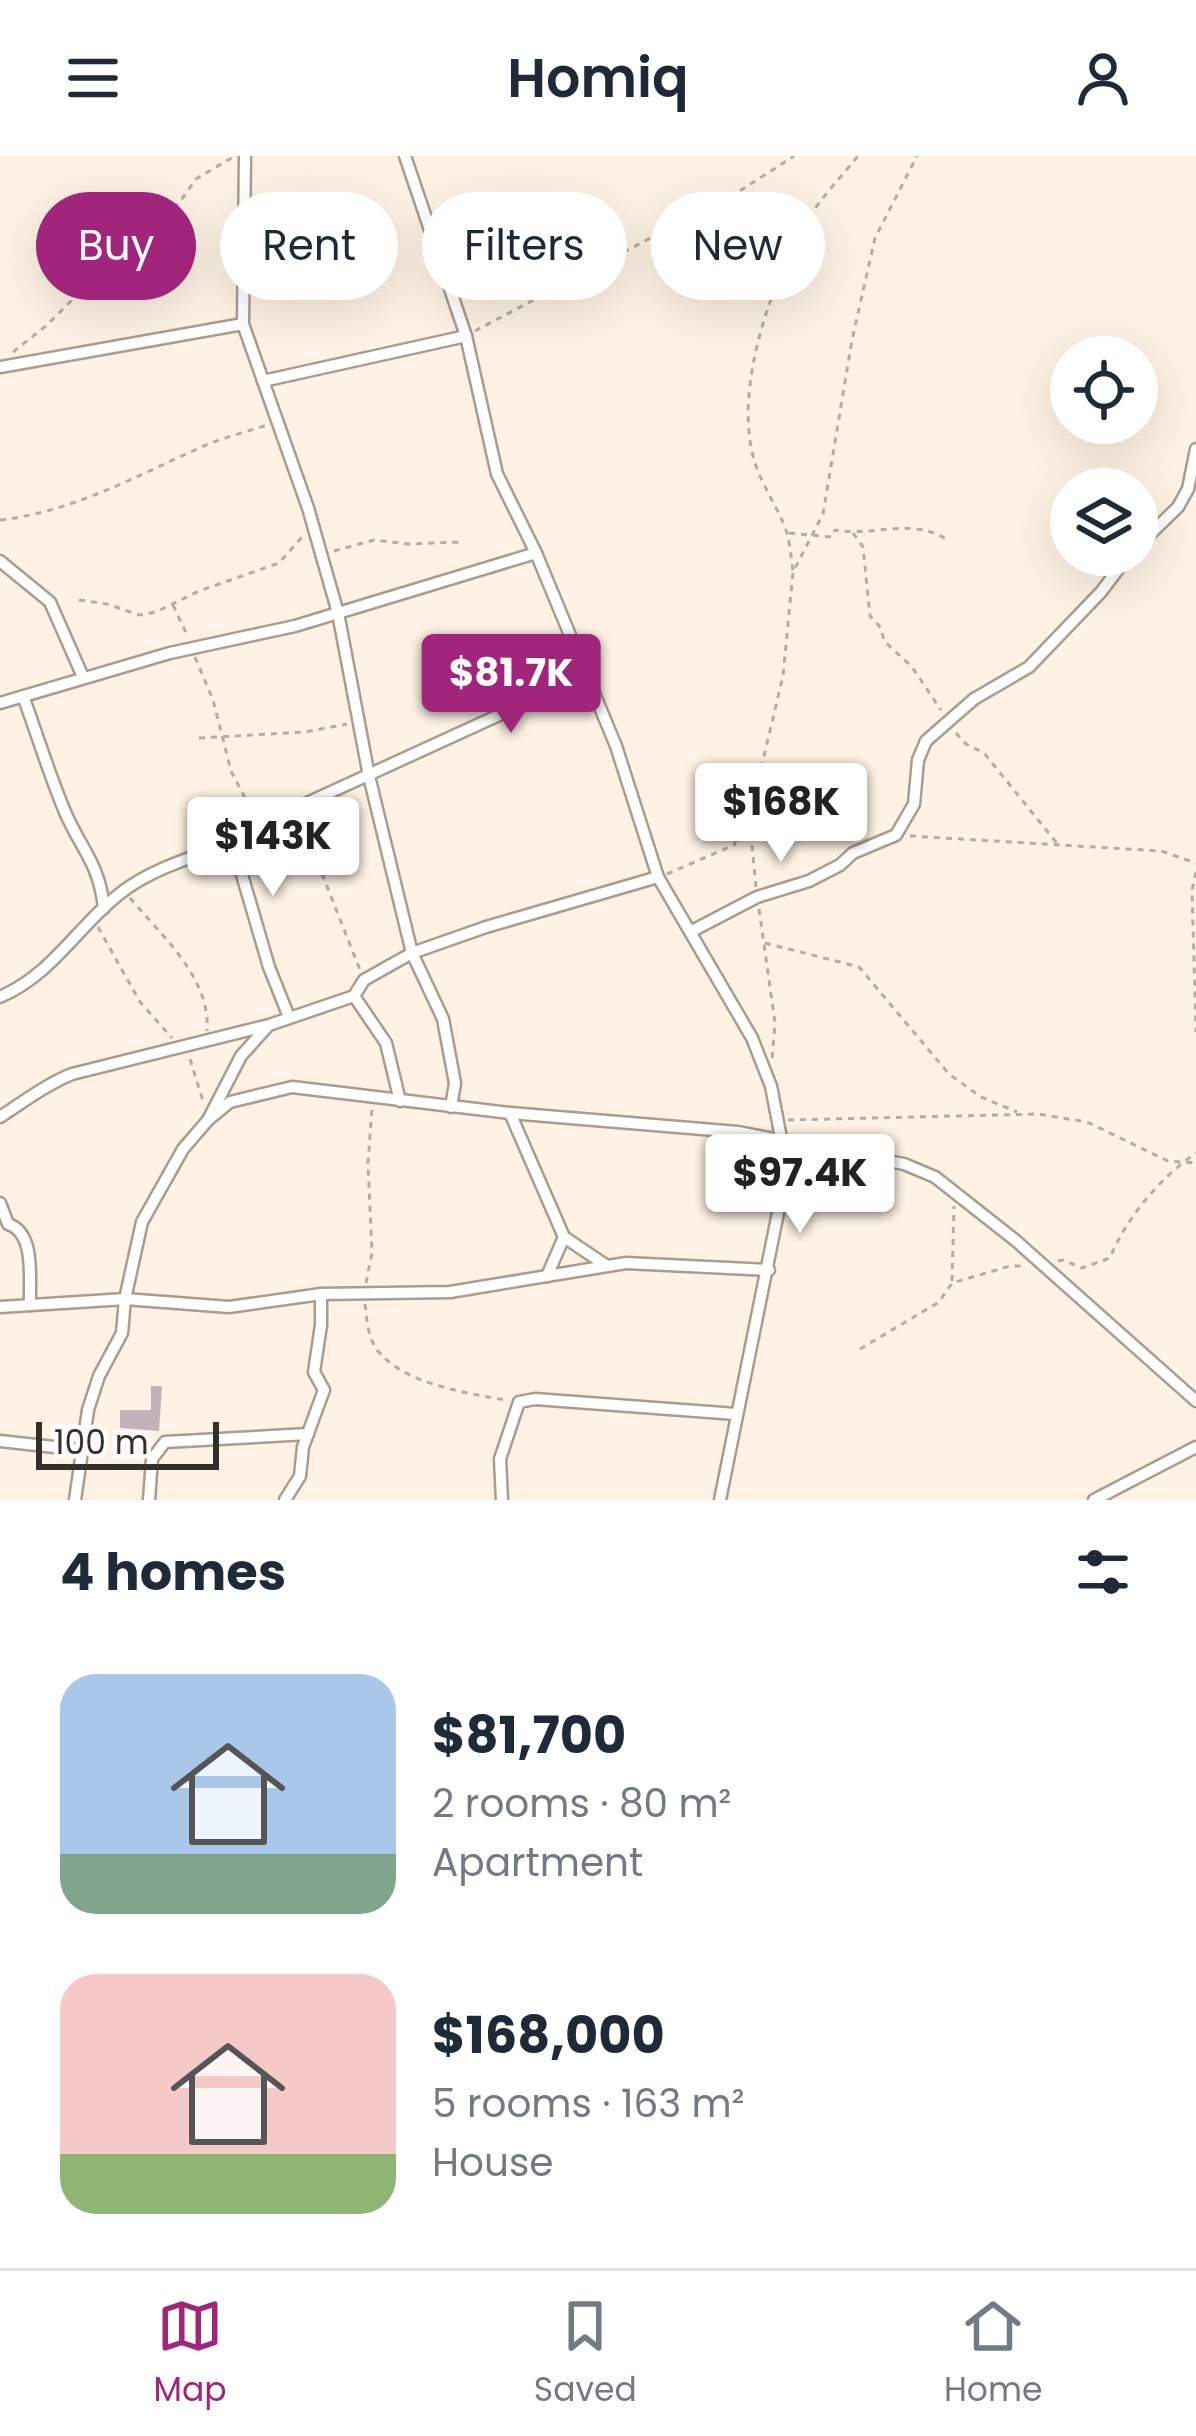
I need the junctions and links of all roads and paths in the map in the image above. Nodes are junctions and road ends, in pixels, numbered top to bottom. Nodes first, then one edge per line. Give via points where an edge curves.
1 (235, 156) edge
2 (245, 156) edge
3 (405, 156) edge
4 (794, 156) edge
5 (858, 156) edge
6 (917, 156) edge
7 (243, 324) junction
8 (466, 336) junction
9 (0, 364) edge
10 (263, 381) junction
11 (280, 421) junction
12 (1196, 449) edge
13 (0, 520) edge
14 (312, 526) junction
15 (1158, 527) edge
16 (787, 532) junction
17 (853, 533) junction
18 (814, 535) junction
19 (946, 539) dead end
20 (462, 542) dead end
21 (536, 553) junction
22 (322, 557) junction
23 (0, 561) edge
24 (793, 572) junction
25 (1115, 576) edge
26 (79, 600) dead end
27 (173, 605) junction
28 (338, 614) junction
29 (193, 647) junction
30 (584, 676) junction
31 (83, 677) junction
32 (22, 695) junction
33 (0, 703) edge
34 (361, 721) junction
35 (948, 723) junction
36 (199, 738) dead end
37 (222, 739) junction
38 (768, 742) dead end
39 (369, 776) junction
40 (754, 799) dead end
41 (296, 809) junction
42 (259, 825) junction
43 (896, 835) junction
44 (232, 844) junction
45 (1060, 847) junction
46 (282, 856) dead end
47 (1196, 863) edge
48 (1196, 872) edge
49 (658, 877) junction
50 (124, 891) junction
51 (104, 908) junction
52 (93, 919) junction
53 (692, 931) junction
54 (762, 942) dead end
55 (412, 953) junction
56 (364, 980) junction
57 (354, 996) junction
58 (0, 997) edge
59 (289, 1017) junction
60 (269, 1024) junction
61 (1196, 1032) edge
62 (206, 1040) junction
63 (177, 1048) junction
64 (455, 1083) junction
65 (371, 1096) junction
66 (400, 1101) junction
67 (451, 1106) junction
68 (476, 1108) junction
69 (510, 1113) junction
70 (1018, 1113) junction
71 (0, 1117) edge
72 (208, 1120) junction
73 (778, 1121) junction
74 (781, 1138) junction
75 (1196, 1163) edge
76 (954, 1192) junction
77 (0, 1202) edge
78 (564, 1237) junction
79 (607, 1266) junction
80 (769, 1270) junction
81 (547, 1276) junction
82 (952, 1282) dead end
83 (363, 1292) junction
84 (321, 1294) junction
85 (125, 1299) junction
86 (30, 1304) junction
87 (0, 1307) edge
88 (1196, 1401) edge
89 (519, 1402) junction
90 (736, 1414) junction
91 (308, 1433) junction
92 (0, 1441) edge
93 (1196, 1447) edge
94 (81, 1450) junction
95 (75, 1500) edge
96 (149, 1500) edge
97 (285, 1500) edge
98 (502, 1500) edge
99 (720, 1500) edge
100 (1094, 1500) edge

1 - 9 path via 196,179
2 - 7 street
3 - 8 street
4 - 8 path
5 - 16 path via 808,219 758,344 752,451
6 - 18 path via 875,238
7 - 9 street
7 - 10 street
8 - 10 street
8 - 21 street via 497,474
10 - 11 street
11 - 13 path via 199,447 76,505
11 - 14 street
12 - 15 street via 1188,489
14 - 22 street
14 - 27 path via 278,563
16 - 18 path
16 - 24 path
17 - 18 path
17 - 19 path via 896,526
17 - 35 path via 863,547 870,616
18 - 24 path
20 - 22 path via 374,540
21 - 28 street
21 - 30 street
22 - 28 street
23 - 31 street via 50,602
24 - 38 path
25 - 35 street via 1029,668
26 - 27 path via 139,616
27 - 29 path
28 - 29 street
28 - 34 street
29 - 31 street
29 - 37 path
30 - 39 street
30 - 49 street
31 - 32 street
32 - 33 street
32 - 51 street via 63,808 96,865
34 - 37 path
34 - 39 street
35 - 43 street via 917,760 914,804
35 - 45 path via 984,753
36 - 37 path
37 - 42 path
39 - 41 street
39 - 55 street
40 - 49 path via 734,845
41 - 42 street
41 - 56 path
42 - 44 street
42 - 46 path
43 - 45 path
43 - 53 street
44 - 50 street via 176,860
44 - 59 street
45 - 47 path via 1161,851
48 - 61 path
49 - 53 street
49 - 55 street
50 - 51 street
50 - 62 path via 192,974 208,1017
51 - 52 street
52 - 58 street via 52,966
52 - 63 path
53 - 73 street via 762,1058
54 - 70 path via 859,968 949,1074
55 - 56 street
55 - 64 street via 442,1019
56 - 57 street
57 - 59 street
57 - 66 street via 386,1043
59 - 60 street
60 - 62 street
60 - 72 street via 241,1056
62 - 63 street
63 - 71 street via 72,1074
63 - 72 path via 191,1060
64 - 67 street
64 - 68 street
65 - 66 street
65 - 72 street via 274,1090 230,1102
65 - 83 path via 372,1253
66 - 67 street
67 - 68 street
68 - 69 street
69 - 74 street
69 - 78 street
70 - 73 path
70 - 75 path via 1088,1122 1168,1161
72 - 85 street via 143,1218
73 - 74 street
74 - 76 street via 904,1164
74 - 80 street
76 - 82 path
76 - 88 street
77 - 86 street via 8,1224 26,1237
78 - 79 street
78 - 81 street
79 - 80 street
79 - 81 street
80 - 90 street
81 - 83 street via 482,1290
83 - 84 street
83 - 89 path via 375,1348 395,1365 454,1392
84 - 85 street via 229,1307
84 - 91 street via 314,1372 324,1390
85 - 86 street
85 - 94 street via 122,1333 95,1384
86 - 87 street
89 - 90 street
89 - 98 street via 500,1459
90 - 99 street
91 - 96 street via 165,1442 152,1459
91 - 97 street via 300,1476
92 - 94 street
93 - 100 street
94 - 95 street

